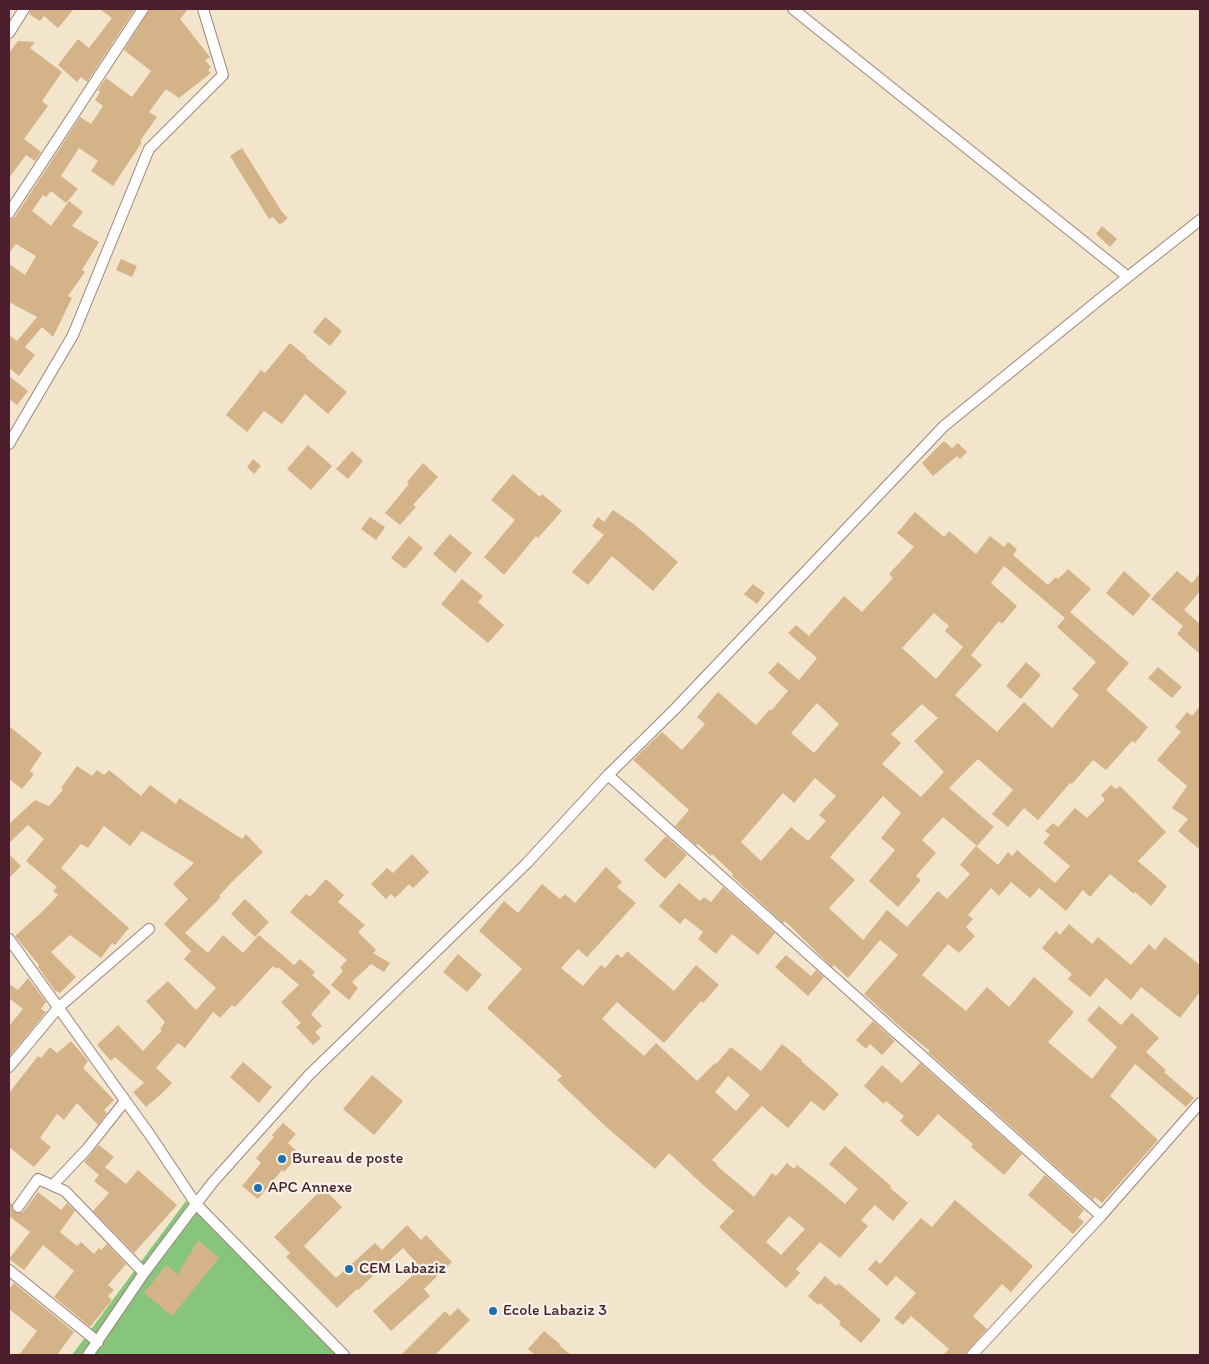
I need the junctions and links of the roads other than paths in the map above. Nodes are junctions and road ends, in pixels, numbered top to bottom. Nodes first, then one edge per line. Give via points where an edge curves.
1 (24, 9) edge
2 (144, 9) edge
3 (203, 9) edge
4 (793, 9) edge
5 (9, 33) edge
6 (9, 213) edge
7 (1200, 220) edge
8 (1128, 277) junction
9 (9, 444) edge
10 (608, 775) junction
11 (149, 930) dead end
12 (9, 939) edge
13 (58, 1008) junction
14 (9, 1067) edge
15 (126, 1101) junction
16 (1200, 1103) edge
17 (53, 1186) junction
18 (196, 1204) junction
19 (18, 1207) dead end
20 (1101, 1216) junction
21 (9, 1270) edge
22 (144, 1273) junction
23 (98, 1342) junction
24 (88, 1355) edge
25 (344, 1355) edge
26 (972, 1355) edge

1 - 5 street
2 - 6 street
3 - 9 street via 224,75 149,148 73,335
4 - 8 street
7 - 8 street
8 - 10 street via 944,426
10 - 18 street via 527,863 309,1075
10 - 20 street
11 - 13 street
12 - 13 street
13 - 14 street
13 - 15 street
15 - 17 street
15 - 18 street
16 - 20 street
17 - 19 street via 38,1179
17 - 22 street via 65,1191
18 - 22 street
18 - 25 street
20 - 26 street
21 - 23 street
22 - 23 street
23 - 24 street

